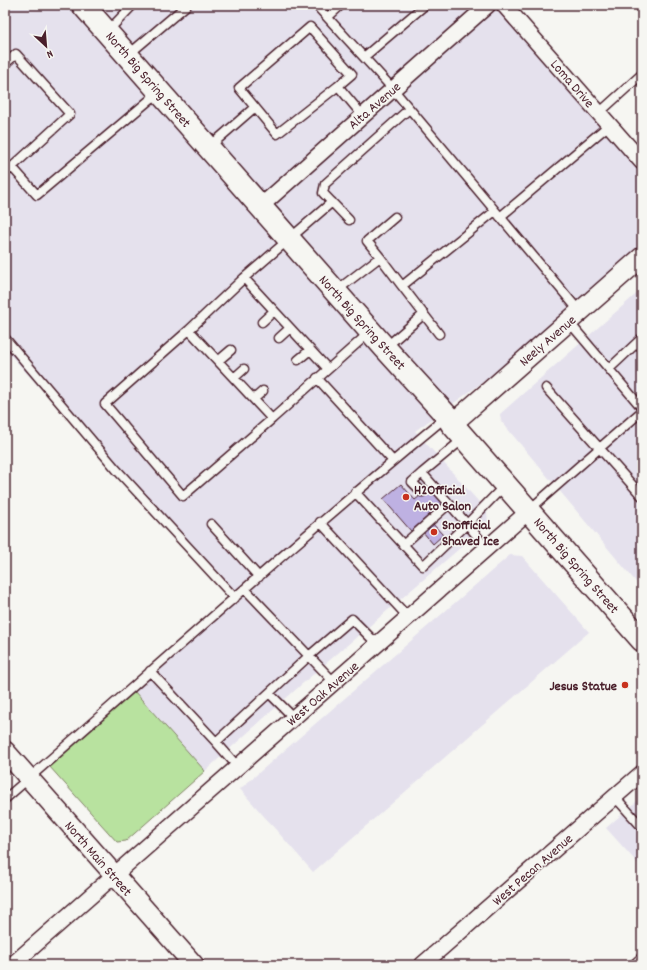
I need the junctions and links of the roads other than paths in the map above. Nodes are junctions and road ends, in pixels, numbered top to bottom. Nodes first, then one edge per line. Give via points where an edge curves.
1 (83, 5) edge
2 (133, 5) edge
3 (187, 5) edge
4 (316, 5) edge
5 (341, 5) edge
6 (425, 5) edge
7 (488, 5) edge
8 (504, 5) edge
9 (328, 17) junction
10 (107, 32) junction
11 (128, 55) junction
12 (364, 57) junction
13 (5, 64) edge
14 (642, 74) edge
15 (338, 86) junction
16 (393, 89) junction
17 (159, 91) junction
18 (255, 107) junction
19 (409, 109) junction
20 (599, 112) junction
21 (363, 116) junction
22 (609, 124) junction
23 (208, 147) junction
24 (642, 162) edge
25 (12, 167) junction
26 (5, 173) edge
27 (332, 202) junction
28 (260, 206) junction
29 (497, 214) junction
30 (395, 217) dead end
31 (349, 220) dead end
32 (289, 238) junction
33 (380, 257) junction
34 (642, 257) edge
35 (244, 278) junction
36 (402, 286) junction
37 (336, 292) junction
38 (274, 311) junction
39 (424, 314) junction
40 (574, 317) junction
41 (262, 322) dead end
42 (290, 328) junction
43 (189, 330) junction
44 (371, 331) junction
45 (439, 334) dead end
46 (5, 338) edge
47 (279, 338) dead end
48 (642, 338) edge
49 (385, 348) junction
50 (231, 350) dead end
51 (310, 350) junction
52 (298, 360) dead end
53 (218, 361) junction
54 (244, 369) dead end
55 (328, 369) junction
56 (609, 369) junction
57 (234, 378) junction
58 (317, 378) junction
59 (546, 388) dead end
60 (263, 391) dead end
61 (254, 399) junction
62 (640, 402) edge
63 (642, 411) edge
64 (272, 419) junction
65 (455, 425) junction
66 (600, 449) junction
67 (393, 461) junction
68 (422, 473) junction
69 (505, 485) junction
70 (356, 492) junction
71 (422, 492) dead end
72 (642, 496) edge
73 (449, 504) junction
74 (528, 511) junction
75 (320, 522) junction
76 (211, 524) dead end
77 (467, 524) junction
78 (403, 545) junction
79 (487, 548) junction
80 (259, 577) junction
81 (245, 589) junction
82 (235, 598) junction
83 (408, 617) junction
84 (642, 640) edge
85 (377, 644) junction
86 (310, 656) junction
87 (150, 671) junction
88 (334, 682) junction
89 (269, 693) junction
90 (294, 718) junction
91 (216, 742) junction
92 (5, 751) edge
93 (238, 767) junction
94 (642, 773) edge
95 (29, 778) junction
96 (615, 797) junction
97 (5, 798) edge
98 (642, 827) edge
99 (115, 876) junction
100 (642, 958) edge
101 (12, 965) edge
102 (194, 965) edge
103 (422, 965) edge
104 (633, 965) edge

1 - 10 highway, North Big Spring Street
2 - 10 lane
3 - 11 lane
4 - 9 lane
5 - 9 lane
6 - 12 lane
7 - 16 street, Alta Avenue
8 - 20 street, Loma Drive
9 - 12 lane
10 - 11 highway, North Big Spring Street
11 - 17 highway, North Big Spring Street
12 - 16 lane
13 - 25 lane via 16,54 70,114
14 - 20 lane
15 - 18 lane via 277,134
15 - 18 lane via 352,74 310,27 239,88
15 - 21 lane
16 - 19 lane
16 - 21 street, Alta Avenue
17 - 23 highway, North Big Spring Street
17 - 25 lane via 37,195
18 - 23 lane
19 - 27 lane via 325,184 323,193
19 - 29 lane
20 - 22 street, Loma Drive
21 - 28 street, Alta Avenue
22 - 24 street, Loma Drive
22 - 29 lane
23 - 28 highway, North Big Spring Street
25 - 26 lane
27 - 31 lane
27 - 32 lane
28 - 32 highway, North Big Spring Street
29 - 36 lane
29 - 40 lane
30 - 33 lane via 367,241
32 - 35 lane
32 - 37 highway, North Big Spring Street
33 - 36 lane
33 - 37 lane
34 - 40 street, Neely Avenue
35 - 38 lane
35 - 43 lane
36 - 39 lane
37 - 44 highway, North Big Spring Street
38 - 41 lane
38 - 42 lane
39 - 45 lane
39 - 49 lane
40 - 56 lane
40 - 65 street, Neely Avenue
42 - 47 lane
42 - 51 lane
43 - 53 lane
43 - 64 lane via 105,404 183,496
44 - 49 highway, North Big Spring Street
44 - 55 lane
46 - 82 lane via 116,469
48 - 56 lane
49 - 65 highway, North Big Spring Street
50 - 53 lane
51 - 52 lane
51 - 55 lane
53 - 57 lane
54 - 57 lane
55 - 58 lane
56 - 62 lane
57 - 61 lane
58 - 64 lane
58 - 67 lane
59 - 66 lane
60 - 61 lane
61 - 64 lane
63 - 66 lane
65 - 67 lane
65 - 68 lane
65 - 69 highway, North Big Spring Street
66 - 72 lane
66 - 74 lane
67 - 70 lane
68 - 71 lane via 412,482
68 - 73 lane
69 - 74 highway, North Big Spring Street
69 - 77 lane
70 - 75 lane
70 - 78 lane
73 - 77 lane
73 - 78 lane
74 - 79 street, West Oak Avenue
74 - 84 highway, North Big Spring Street
75 - 80 lane
75 - 83 lane
76 - 80 lane
77 - 78 lane via 423,566
77 - 79 lane
79 - 83 street, West Oak Avenue
80 - 81 lane
81 - 82 lane
81 - 86 lane
82 - 87 lane
83 - 85 street, West Oak Avenue
85 - 86 lane via 352,619
85 - 88 street, West Oak Avenue
86 - 88 lane
86 - 89 lane
87 - 91 lane
87 - 95 lane
88 - 90 street, West Oak Avenue
89 - 90 lane
89 - 91 lane
90 - 93 street, West Oak Avenue
91 - 93 lane
92 - 95 street, North Main Street
93 - 99 street, West Oak Avenue
94 - 96 street, West Pecan Avenue
95 - 97 lane
95 - 99 street, North Main Street
96 - 98 lane
96 - 103 street, West Pecan Avenue
99 - 101 street, West Oak Avenue
99 - 102 street, North Main Street
100 - 104 lane

